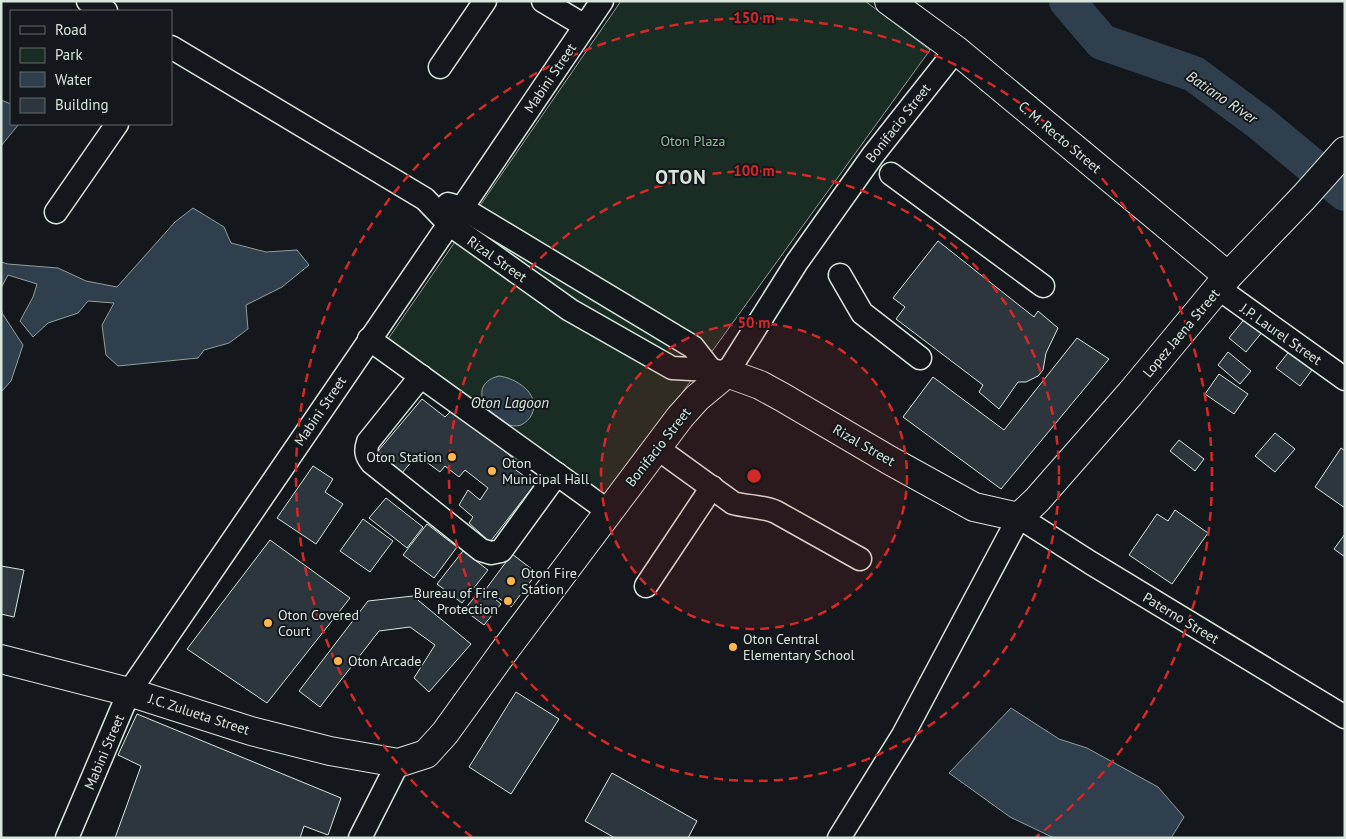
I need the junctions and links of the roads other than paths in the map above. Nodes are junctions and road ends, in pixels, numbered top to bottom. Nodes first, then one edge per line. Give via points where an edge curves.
1 (88, 1) edge
2 (485, 1) edge
3 (543, 1) edge
4 (602, 1) edge
5 (889, 1) edge
6 (104, 10) edge
7 (585, 26) junction
8 (172, 49) edge
9 (956, 50) junction
10 (440, 67) dead end
11 (115, 125) edge
12 (1342, 154) edge
13 (891, 174) dead end
14 (56, 212) dead end
15 (455, 216) junction
16 (840, 276) dead end
17 (1223, 282) junction
18 (1043, 286) dead end
19 (369, 339) junction
20 (920, 358) dead end
21 (718, 371) junction
22 (421, 376) junction
23 (1345, 379) edge
24 (657, 448) junction
25 (557, 474) junction
26 (712, 487) junction
27 (608, 511) junction
28 (1019, 517) junction
29 (860, 559) dead end
30 (646, 586) dead end
31 (1, 659) edge
32 (129, 692) junction
33 (1345, 717) edge
34 (398, 763) junction
35 (68, 838) edge
36 (360, 838) edge
37 (839, 838) edge

1 - 6 street
2 - 10 street
3 - 7 street
4 - 7 street, Mabini Street
5 - 9 main road, C. M. Recto Street
7 - 15 street, Mabini Street
8 - 15 street, Rizal Street
9 - 17 main road, C. M. Recto Street
9 - 21 street, Bonifacio Street via 873,154
11 - 14 street
12 - 17 main road, Lopez Jaena Street
13 - 18 street
15 - 19 street, Mabini Street
15 - 21 street, Rizal Street via 694,347
15 - 21 street, Rizal Street via 570,310 672,368
16 - 20 street via 862,313
17 - 23 street, J.P. Laurel Street
17 - 28 main road, Lopez Jaena Street via 1068,465
19 - 22 street
19 - 32 street, Mabini Street
21 - 24 main road, Bonifacio Street
21 - 28 main road, Rizal Street via 782,397 974,507
22 - 25 street
22 - 25 street via 368,442 367,457 481,550 501,551
24 - 26 street
24 - 27 main road, Bonifacio Street
25 - 27 street
26 - 29 street via 734,502 768,508
26 - 30 street
27 - 34 main road, Bonifacio Street via 445,733 426,754
28 - 33 street, Paterno Street
28 - 37 street via 903,735
31 - 32 main road, J.C. Zulueta Street
32 - 34 main road, J.C. Zulueta Street via 251,732
32 - 35 street, Mabini Street
34 - 36 street

